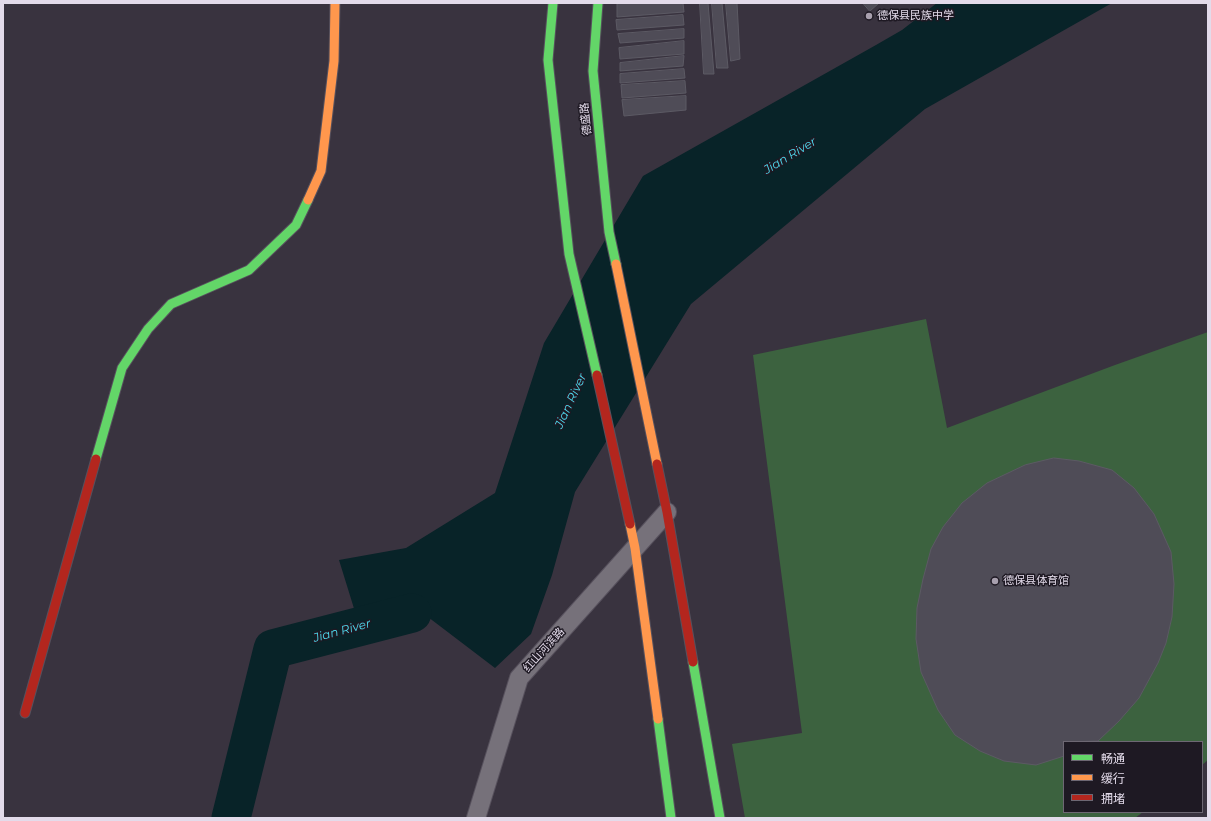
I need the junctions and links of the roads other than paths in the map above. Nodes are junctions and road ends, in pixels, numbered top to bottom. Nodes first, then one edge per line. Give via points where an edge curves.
1 (335, 3) edge
2 (554, 3) edge
3 (598, 3) edge
4 (667, 512) junction
5 (635, 548) junction
6 (25, 712) dead end
7 (476, 818) edge
8 (671, 818) edge
9 (720, 818) edge

1 - 6 main road via 334,61 321,171 296,225 249,270 171,304 148,329 122,368
2 - 5 main road via 548,60 569,254
3 - 4 main road, 德盛路 via 593,71 609,232
4 - 5 street, 红山河滨路
4 - 9 main road, 德盛路
5 - 7 street, 红山河滨路 via 519,678
5 - 8 main road

